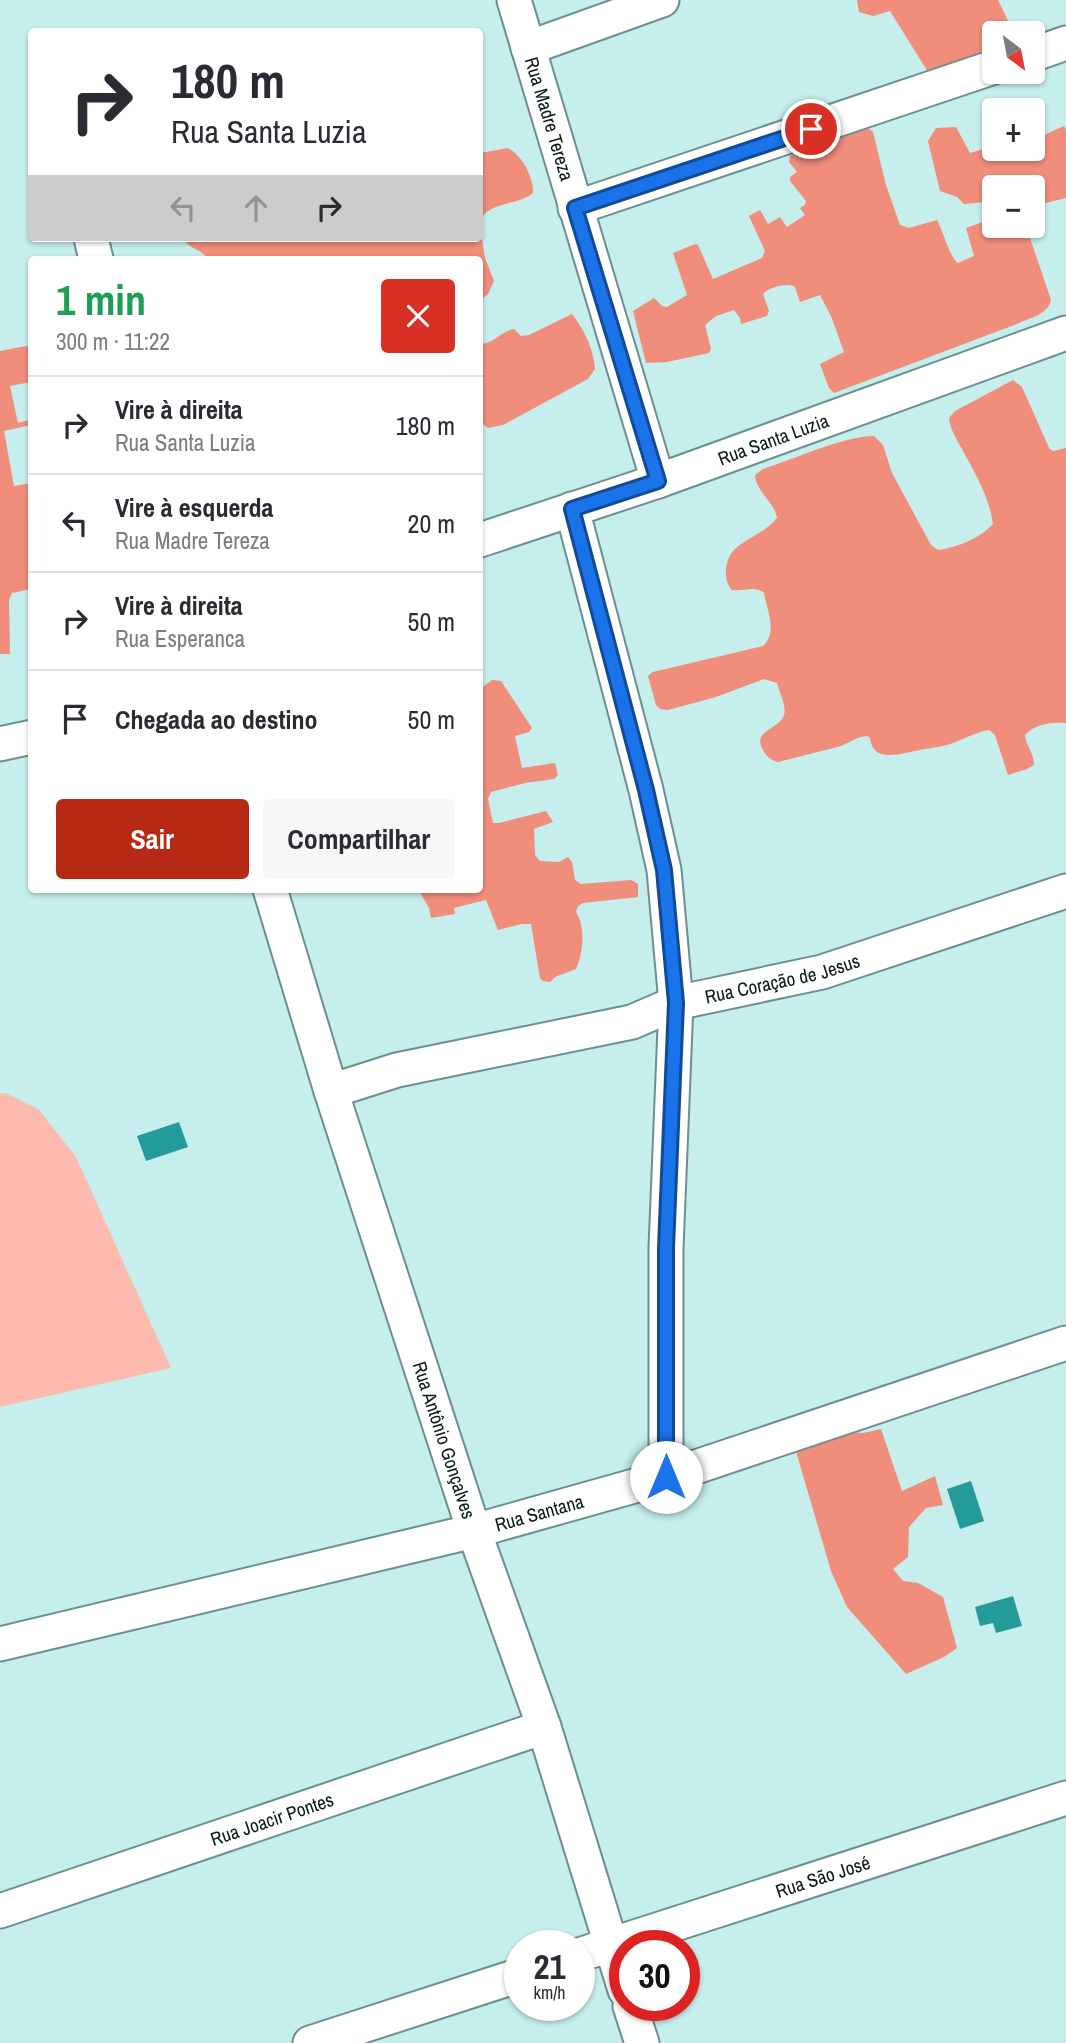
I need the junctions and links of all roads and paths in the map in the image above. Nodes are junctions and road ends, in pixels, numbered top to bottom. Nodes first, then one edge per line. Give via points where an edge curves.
1 (514, 0) edge
2 (662, 0) edge
3 (1066, 43) edge
4 (528, 48) junction
5 (1045, 50) edge
6 (982, 71) edge
7 (575, 208) junction
8 (1066, 333) edge
9 (658, 481) junction
10 (572, 509) junction
11 (483, 539) edge
12 (28, 738) edge
13 (0, 744) edge
14 (1066, 891) edge
15 (272, 893) edge
16 (676, 1003) junction
17 (331, 1091) junction
18 (1066, 1343) edge
19 (666, 1477) junction
20 (474, 1531) junction
21 (0, 1644) edge
22 (544, 1727) junction
23 (1066, 1798) edge
24 (0, 1911) edge
25 (657, 1930) edge
26 (609, 1938) edge
27 (504, 1980) edge
28 (635, 2021) edge
29 (310, 2043) edge
30 (642, 2043) edge

1 - 4 street, Rua Madre Tereza
2 - 4 street
3 - 5 street
4 - 7 street, Rua Madre Tereza
6 - 7 street
7 - 9 street, Rua Madre Tereza
8 - 9 street, Rua Santa Luzia
9 - 10 street, Rua Santa Luzia
10 - 11 street, Rua Santa Luzia
10 - 16 street via 664,870
12 - 13 street
14 - 16 street, Rua Coração de Jesus via 822,972
15 - 17 street, Rua Antônio Gonçalves
16 - 17 street, Rua Coração de Jesus via 632,1022 397,1070
16 - 19 street via 666,1248
17 - 20 street, Rua Antônio Gonçalves
18 - 19 street, Rua Santana
19 - 20 street, Rua Santana
20 - 21 street, Rua Santana
20 - 22 street, Rua Antônio Gonçalves
22 - 24 street, Rua Joacir Pontes
22 - 26 street, Rua Antônio Gonçalves
23 - 25 street, Rua São José
27 - 29 street
28 - 30 street

